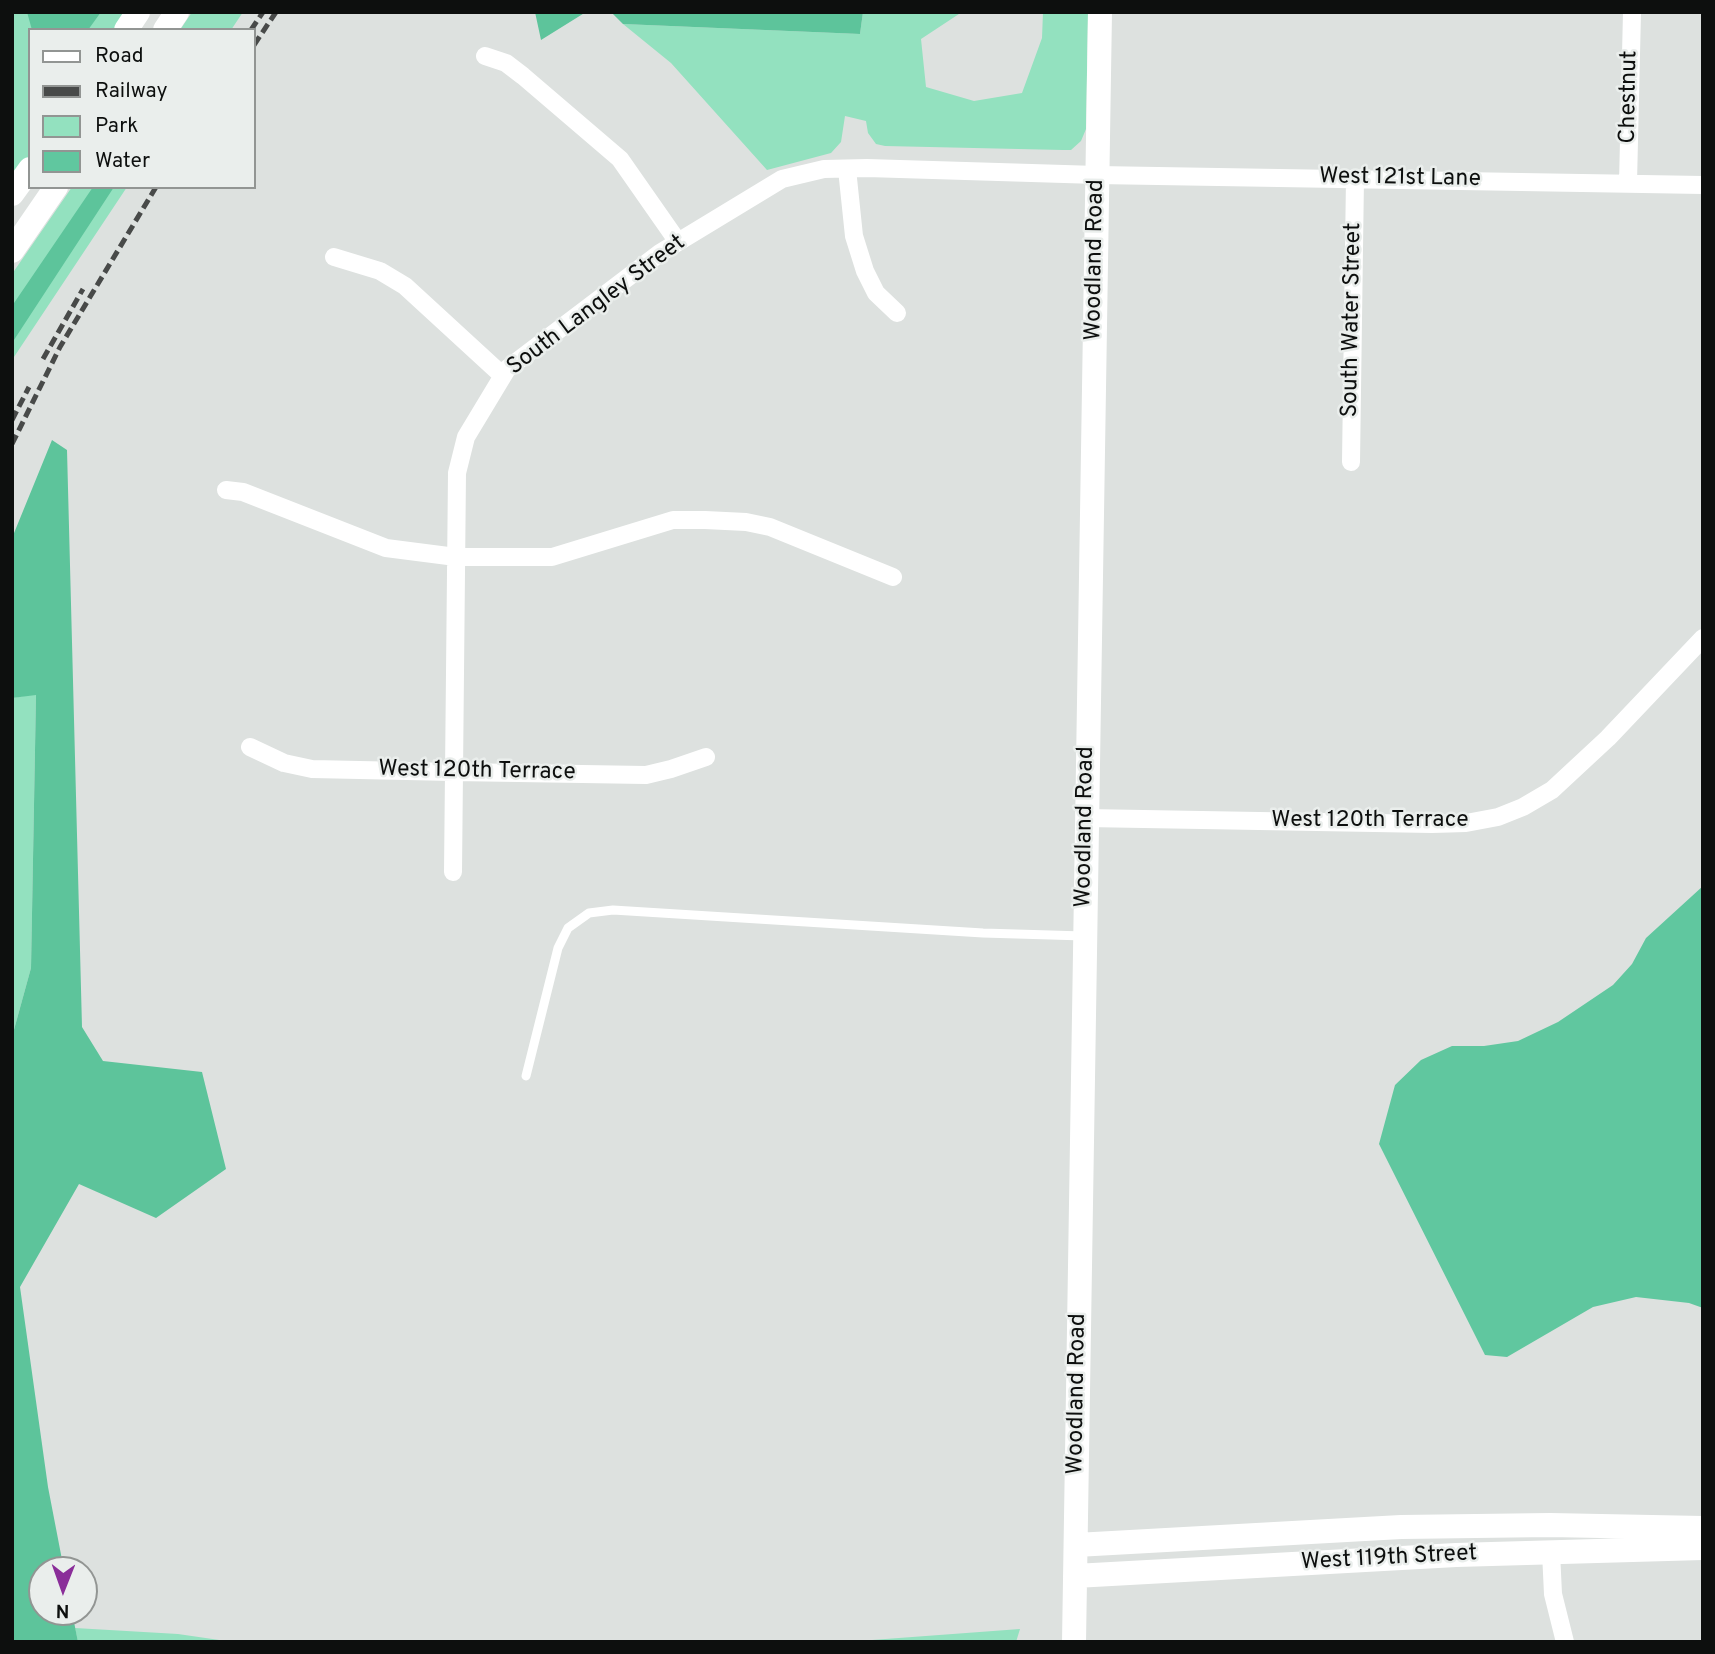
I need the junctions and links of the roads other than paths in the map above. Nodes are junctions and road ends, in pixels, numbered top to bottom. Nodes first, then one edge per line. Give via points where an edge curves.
1 (138, 12) edge
2 (177, 12) edge
3 (1100, 12) edge
4 (1632, 12) edge
5 (126, 28) edge
6 (166, 28) edge
7 (485, 56) dead end
8 (847, 169) junction
9 (28, 172) edge
10 (1097, 175) junction
11 (1355, 178) junction
12 (1629, 183) junction
13 (1703, 185) edge
14 (55, 189) edge
15 (12, 194) edge
16 (678, 243) junction
17 (12, 251) edge
18 (334, 257) dead end
19 (897, 313) dead end
20 (503, 376) junction
21 (1351, 462) dead end
22 (226, 491) dead end
23 (456, 557) junction
24 (893, 577) dead end
25 (1703, 638) edge
26 (250, 747) dead end
27 (706, 757) dead end
28 (454, 772) junction
29 (1086, 818) junction
30 (453, 872) dead end
31 (1084, 936) junction
32 (526, 1076) dead end
33 (1703, 1528) edge
34 (1076, 1545) junction
35 (1703, 1548) edge
36 (1551, 1552) junction
37 (1075, 1576) junction
38 (1074, 1642) edge
39 (1565, 1642) edge

1 - 5 main road
2 - 6 main road
3 - 10 main road, Woodland Road
4 - 12 street, Chestnut
7 - 16 street via 506,63 620,159
8 - 10 street, South Langley Street
8 - 16 street, South Langley Street via 824,169 782,180
8 - 19 street via 854,236 864,271 876,293
9 - 15 main road
10 - 11 street, West 121st Lane
10 - 29 main road, Woodland Road
11 - 12 street, West 121st Lane
11 - 21 street, South Water Street
12 - 13 street, West 121st Lane
14 - 17 main road
16 - 20 street, South Langley Street
18 - 20 street via 380,271 405,286
20 - 23 street, South Langley Street via 467,437 460,461
22 - 23 street via 243,492 386,548
23 - 24 street via 552,557 673,520 705,520 770,527
23 - 28 street, South Langley Street
25 - 29 street, West 120th Terrace via 1552,790 1497,817 1466,823
26 - 28 street, West 120th Terrace via 284,763 312,769
27 - 28 street, West 120th Terrace via 646,775
28 - 30 street, South Langley Street
29 - 31 main road, Woodland Road
31 - 32 lane via 613,910 589,913 568,928 558,948
31 - 34 main road, Woodland Road
33 - 34 main road, West 119th Street via 1414,1526
34 - 37 main road, Woodland Road
35 - 36 main road, West 119th Street
36 - 37 main road, West 119th Street
36 - 39 street via 1553,1594
37 - 38 main road, Woodland Road

